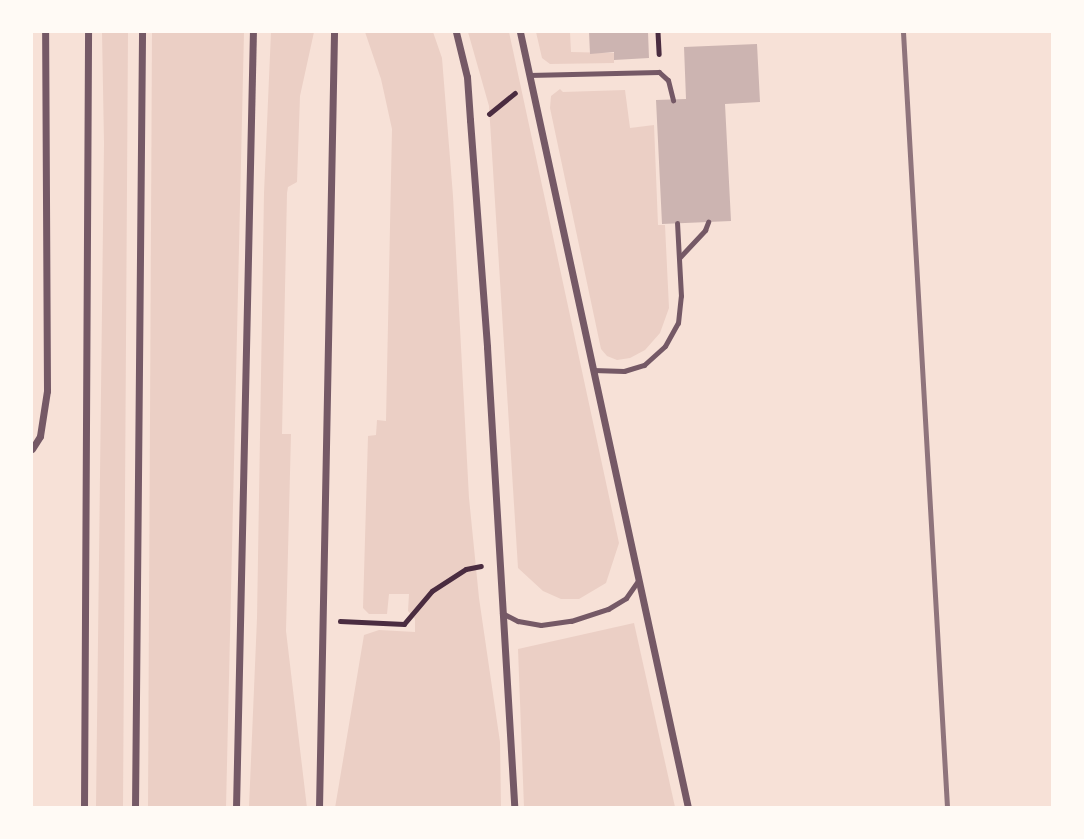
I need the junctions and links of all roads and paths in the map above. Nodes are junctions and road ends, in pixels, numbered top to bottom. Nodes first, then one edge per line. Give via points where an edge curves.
1 (46, 32) edge
2 (88, 32) edge
3 (142, 32) edge
4 (253, 32) edge
5 (334, 32) edge
6 (456, 32) edge
7 (520, 32) edge
8 (529, 75) junction
9 (531, 84) junction
10 (673, 100) dead end
11 (470, 120) junction
12 (708, 222) dead end
13 (677, 223) dead end
14 (680, 257) junction
15 (593, 370) junction
16 (32, 449) edge
17 (499, 563) junction
18 (638, 582) junction
19 (502, 613) junction
20 (322, 620) junction
21 (319, 803) edge
22 (84, 807) edge
23 (135, 807) edge
24 (236, 807) edge
25 (514, 807) edge
26 (688, 807) edge

1 - 16 street via 47,391 40,436
2 - 22 street
3 - 23 street
4 - 24 street
5 - 20 street
6 - 11 street via 467,77
7 - 8 street
8 - 9 street
8 - 10 lane via 659,72 668,80
9 - 11 path via 491,113
9 - 15 street
11 - 17 street
12 - 14 lane
13 - 14 lane
14 - 15 lane via 678,323 665,346 644,365 624,371
15 - 18 street
17 - 19 street
17 - 20 path via 466,569 448,580 415,607 404,624
18 - 19 lane via 617,604 571,621 541,625
18 - 26 street
19 - 25 street
20 - 21 street

